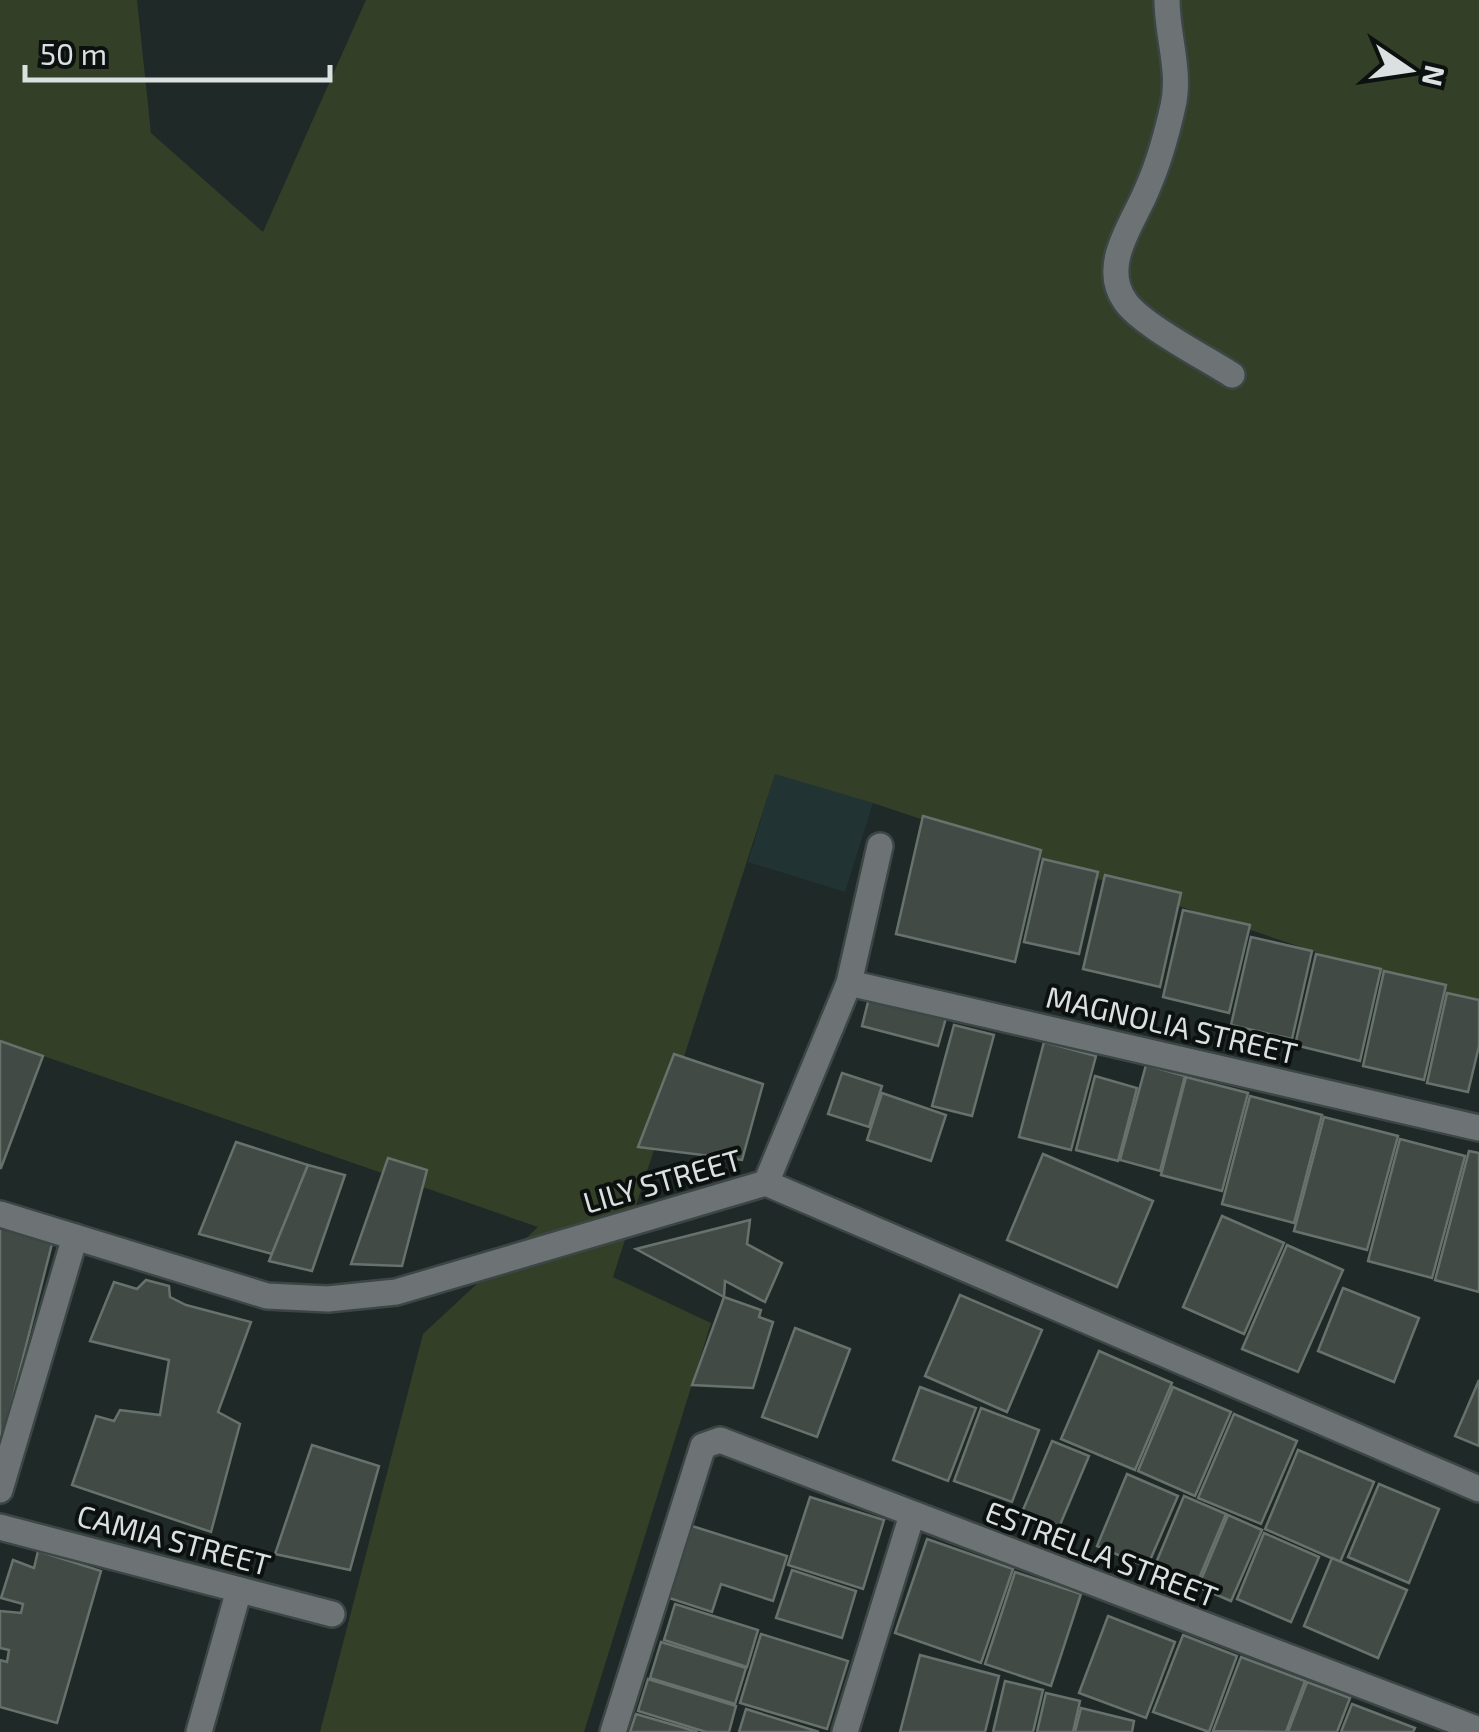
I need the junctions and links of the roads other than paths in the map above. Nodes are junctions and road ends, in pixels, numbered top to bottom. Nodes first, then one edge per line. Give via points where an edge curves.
1 (1167, 0) edge
2 (1232, 375) dead end
3 (880, 846) dead end
4 (850, 982) junction
5 (1479, 1128) edge
6 (766, 1183) junction
7 (0, 1214) edge
8 (75, 1237) junction
9 (1479, 1489) edge
10 (0, 1490) edge
11 (912, 1516) junction
12 (0, 1527) edge
13 (240, 1590) junction
14 (332, 1614) dead end
15 (1479, 1730) edge
16 (199, 1732) edge
17 (613, 1732) edge
18 (844, 1732) edge

1 - 2 street via 1174,103 1118,255 1117,280 1134,311
3 - 4 street
4 - 5 street, MAGNOLIA STREET
4 - 6 street
6 - 8 street, LILY STREET via 396,1292 328,1300 267,1296
6 - 9 street, LILY STREET
7 - 8 street, LILY STREET
8 - 10 street
11 - 15 street, ESTRELLA STREET
11 - 17 street, ESTRELLA STREET via 720,1440 703,1446
11 - 18 street
12 - 13 street, CAMIA STREET
13 - 14 street, CAMIA STREET
13 - 16 street

